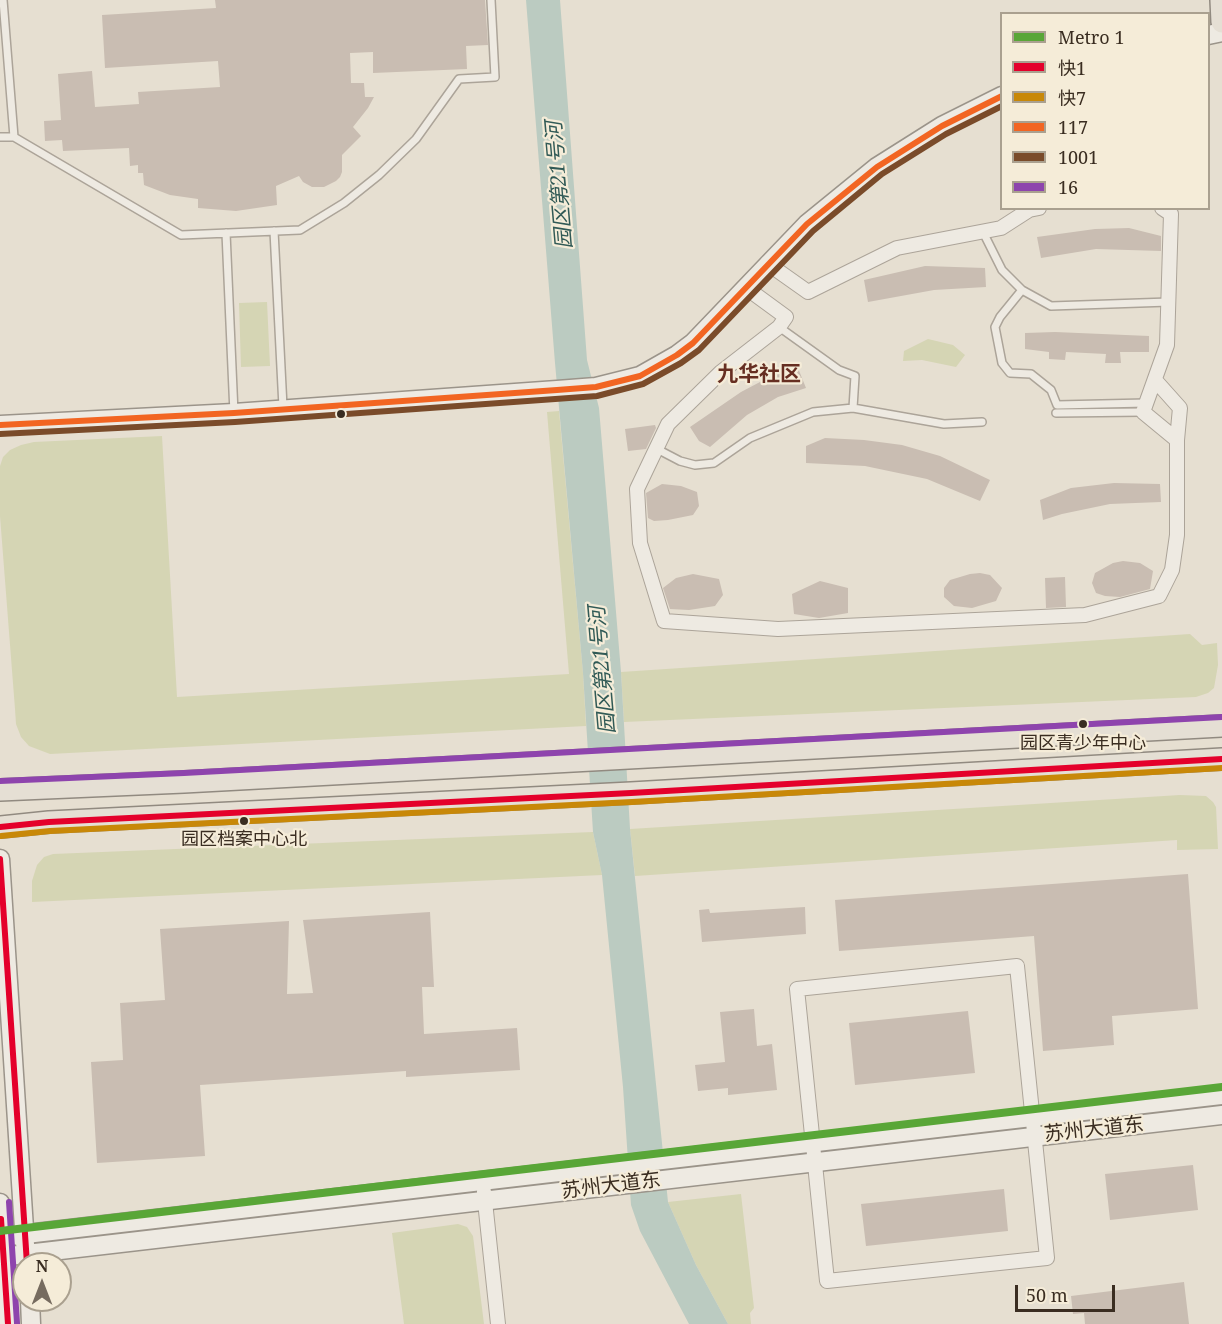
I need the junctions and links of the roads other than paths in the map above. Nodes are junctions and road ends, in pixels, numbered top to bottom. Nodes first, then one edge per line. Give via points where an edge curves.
1 (3, 0) edge
2 (491, 0) edge
3 (1221, 0) edge
4 (1222, 22) edge
5 (1000, 97) edge
6 (14, 137) junction
7 (0, 138) edge
8 (1029, 210) edge
9 (1165, 210) edge
10 (274, 231) junction
11 (983, 232) junction
12 (226, 233) junction
13 (768, 263) junction
14 (745, 287) junction
15 (1022, 290) junction
16 (1169, 302) junction
17 (779, 327) junction
18 (1155, 380) junction
19 (853, 408) junction
20 (1145, 408) junction
21 (283, 410) junction
22 (234, 413) junction
23 (1056, 413) dead end
24 (982, 422) dead end
25 (0, 424) edge
26 (1177, 440) junction
27 (657, 449) junction
28 (1222, 726) edge
29 (1222, 759) edge
30 (0, 790) edge
31 (0, 827) edge
32 (0, 859) edge
33 (1222, 1095) edge
34 (1222, 1115) edge
35 (1032, 1118) junction
36 (1034, 1137) junction
37 (812, 1143) junction
38 (814, 1162) junction
39 (482, 1181) junction
40 (484, 1200) junction
41 (0, 1203) edge
42 (24, 1234) junction
43 (1, 1236) edge
44 (26, 1252) edge
45 (72, 1253) edge
46 (2, 1257) edge
47 (8, 1324) edge
48 (498, 1324) edge

1 - 6 lane
2 - 10 lane via 495,77 459,79 416,139 379,175 300,230
3 - 4 main road
5 - 13 main road via 942,126 877,167 807,224
6 - 7 lane
6 - 12 lane via 182,235
8 - 11 street via 1001,228
9 - 16 street via 1172,214
10 - 12 lane
10 - 21 lane
11 - 13 street via 897,248 808,292
11 - 15 lane via 1002,270
12 - 22 lane
13 - 14 main road
14 - 17 street via 786,317
14 - 21 main road via 693,343 640,376 596,387
15 - 16 lane via 1051,306
15 - 20 lane via 995,327 1002,363 1010,373 1031,374 1050,390 1057,405
16 - 18 street via 1167,345
17 - 19 lane via 839,370 855,376
17 - 27 street via 721,372 668,424
18 - 20 street
18 - 26 street via 1180,408
19 - 24 lane via 944,424
19 - 27 lane via 813,412 750,438 714,463 695,465
20 - 23 lane
20 - 26 street
21 - 22 main road
22 - 25 main road
26 - 27 street via 1177,535 1172,570 1159,596 1085,615 778,629 664,621 640,543 637,489
28 - 30 main road
29 - 31 main road
32 - 42 main road
33 - 35 main road, 苏州大道东
34 - 36 main road, 苏州大道东
35 - 36 street
35 - 37 main road, 苏州大道东
35 - 37 street via 1017,966 797,989
36 - 38 main road, 苏州大道东
36 - 38 street via 1047,1258 827,1281
37 - 38 street
37 - 39 main road, 苏州大道东
38 - 40 main road, 苏州大道东
39 - 40 street
39 - 42 main road, 苏州大道东
40 - 45 main road, 苏州大道东
40 - 48 street
41 - 43 main road
42 - 43 main road, 苏州大道东
42 - 44 main road
43 - 46 main road
46 - 47 main road

